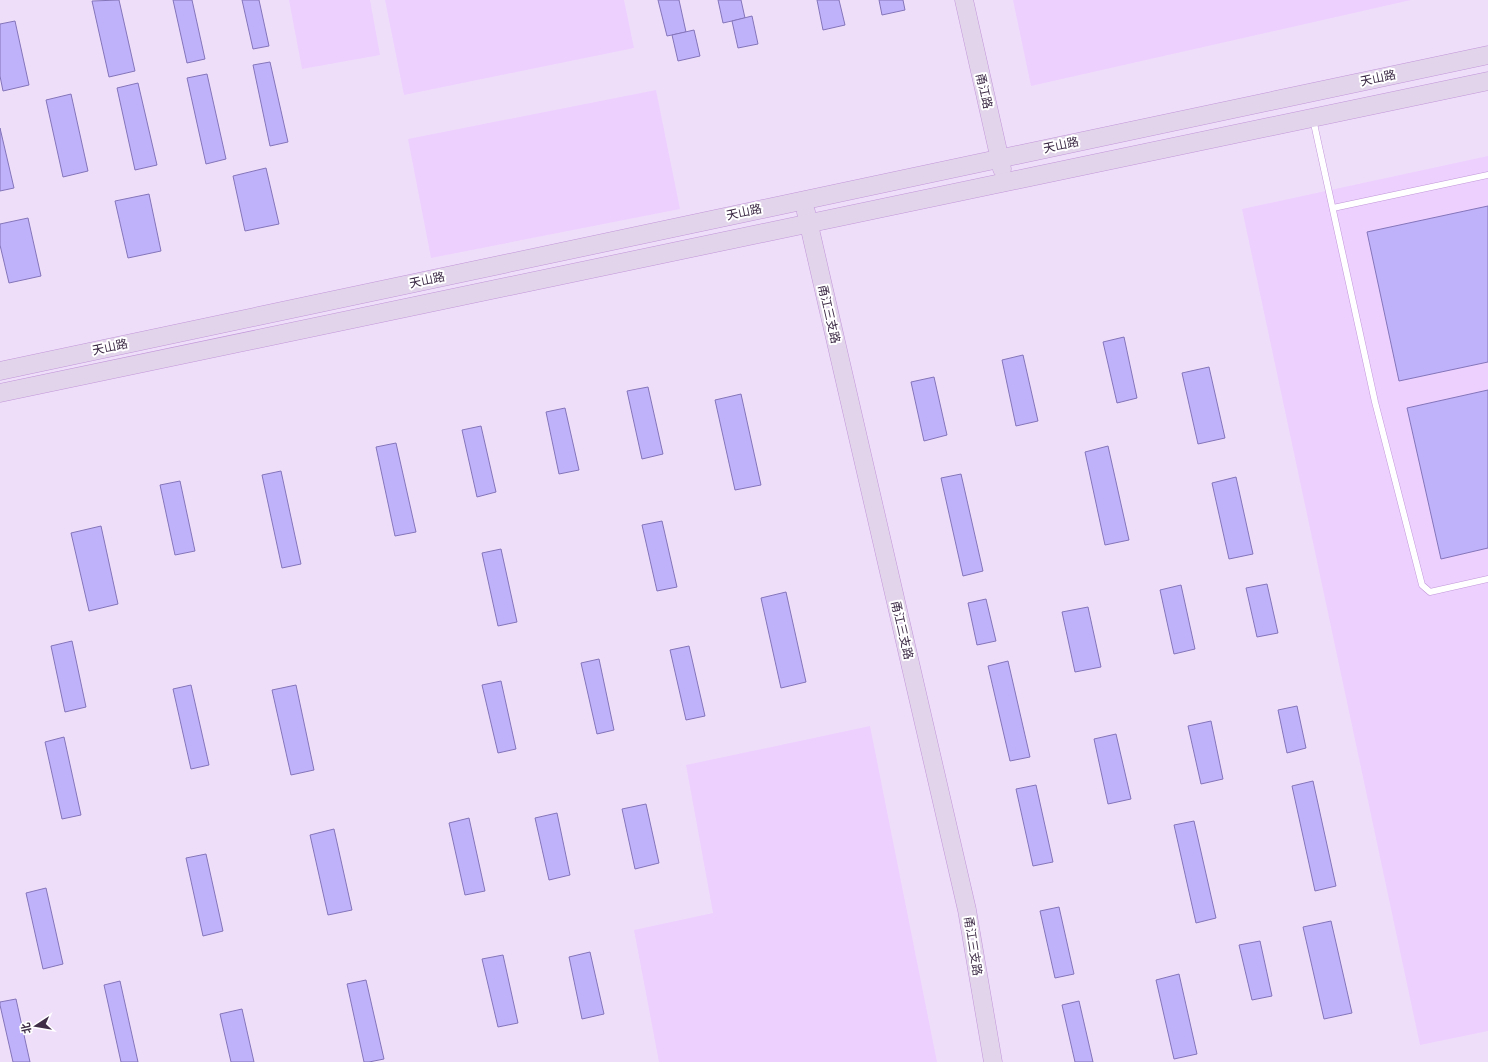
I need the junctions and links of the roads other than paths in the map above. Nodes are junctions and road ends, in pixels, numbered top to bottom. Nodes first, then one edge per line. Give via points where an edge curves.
1 (964, 0) edge
2 (1488, 55) edge
3 (1488, 81) edge
4 (1312, 118) junction
5 (999, 158) junction
6 (1488, 175) edge
7 (1004, 182) junction
8 (803, 200) junction
9 (1333, 208) junction
10 (808, 223) junction
11 (0, 371) edge
12 (0, 393) edge
13 (1488, 579) edge
14 (993, 1062) edge

1 - 5 street, 甬江路
2 - 5 street, 天山路
3 - 4 street, 天山路
4 - 7 street, 天山路
4 - 9 lane
5 - 7 street, 甬江路
5 - 8 street, 天山路
6 - 9 lane
7 - 10 street, 天山路
8 - 10 street, 甬江三支路
8 - 11 street, 天山路
9 - 13 lane via 1375,402 1422,586 1430,592
10 - 12 street, 天山路
10 - 14 street, 甬江三支路 via 967,910

